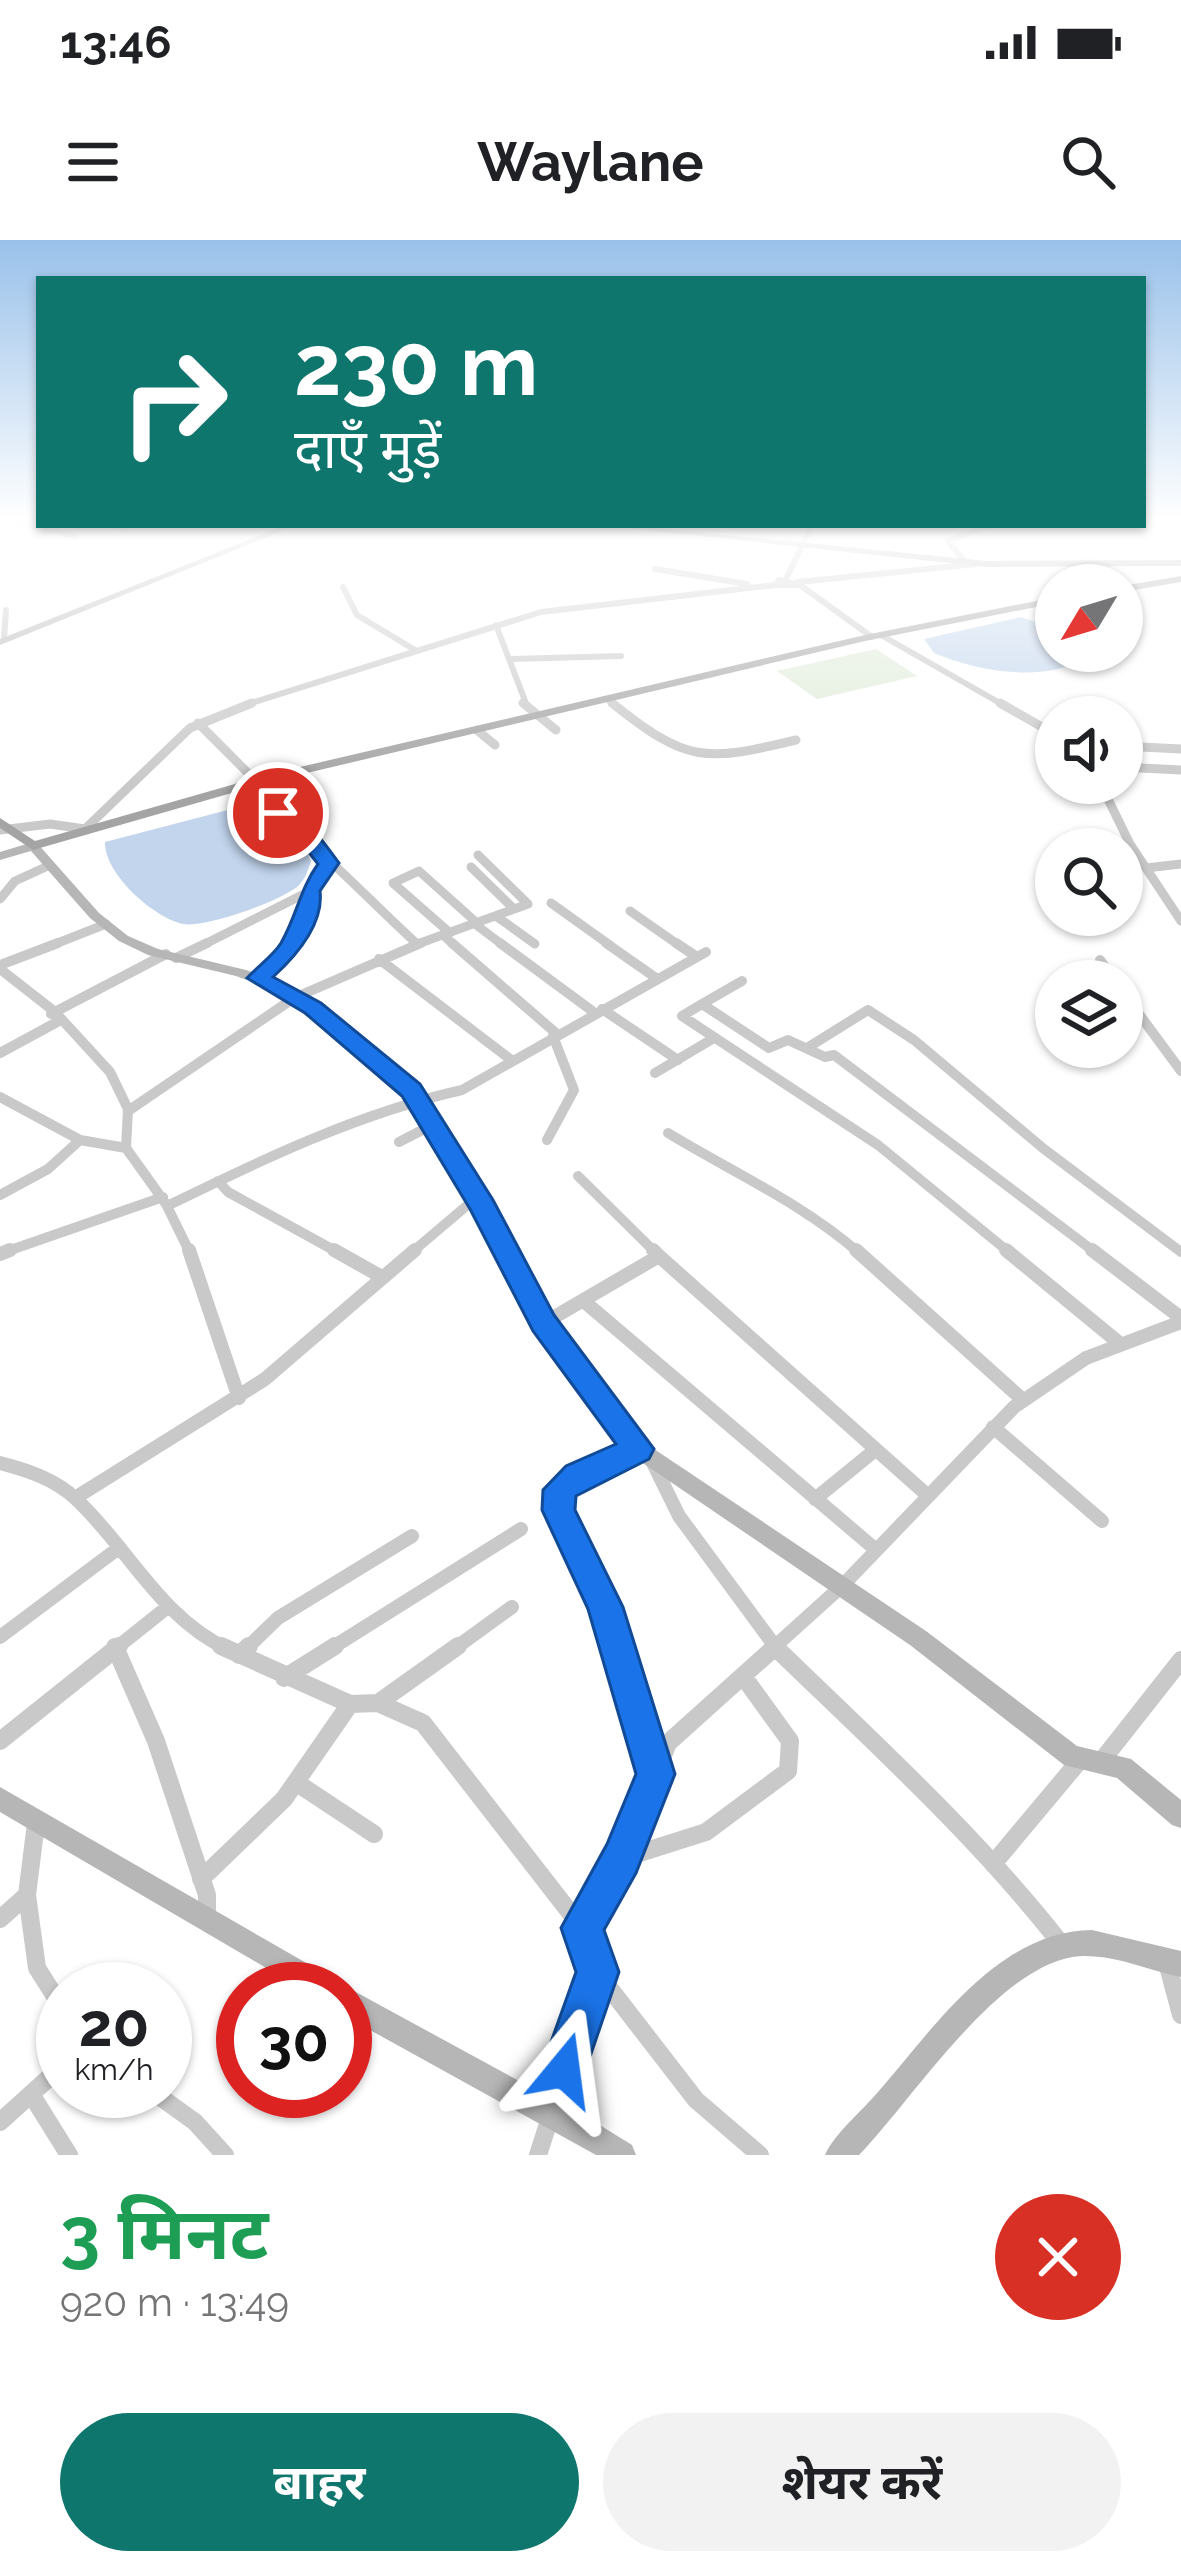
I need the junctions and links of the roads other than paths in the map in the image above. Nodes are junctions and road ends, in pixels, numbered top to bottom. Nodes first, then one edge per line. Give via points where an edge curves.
1 (83, 607) edge
2 (353, 607) edge
3 (576, 607) edge
4 (823, 607) edge
5 (832, 607) edge
6 (1019, 607) edge
7 (6, 610) dead end
8 (496, 625) junction
9 (876, 636) junction
10 (3, 639) edge
11 (851, 642) junction
12 (415, 650) junction
13 (621, 656) dead end
14 (512, 659) junction
15 (607, 699) junction
16 (539, 715) junction
17 (198, 723) junction
18 (1035, 723) edge
19 (477, 730) junction
20 (556, 730) dead end
21 (796, 740) dead end
22 (495, 745) dead end
23 (1143, 747) edge
24 (1181, 749) edge
25 (1143, 768) edge
26 (1181, 770) edge
27 (257, 782) junction
28 (238, 787) junction
29 (1111, 804) edge
30 (4, 827) edge
31 (85, 829) junction
32 (33, 845) junction
33 (478, 855) dead end
34 (0, 856) edge
35 (328, 863) junction
36 (1181, 864) edge
37 (50, 865) junction
38 (471, 867) dead end
39 (1146, 868) junction
40 (310, 891) junction
41 (0, 899) edge
42 (551, 903) dead end
43 (514, 909) junction
44 (630, 911) dead end
45 (496, 916) junction
46 (1181, 920) edge
47 (476, 923) junction
48 (106, 924) junction
49 (446, 934) junction
50 (417, 944) junction
51 (535, 944) dead end
52 (171, 956) junction
53 (379, 959) junction
54 (0, 967) edge
55 (259, 978) junction
56 (656, 978) junction
57 (742, 981) dead end
58 (294, 998) junction
59 (701, 1004) junction
60 (599, 1011) junction
61 (55, 1017) junction
62 (1143, 1019) edge
63 (555, 1035) junction
64 (714, 1038) junction
65 (807, 1048) junction
66 (0, 1053) edge
67 (510, 1059) junction
68 (678, 1060) junction
69 (1181, 1071) edge
70 (656, 1073) dead end
71 (0, 1097) edge
72 (418, 1100) junction
73 (128, 1111) junction
74 (434, 1124) junction
75 (668, 1133) dead end
76 (80, 1140) junction
77 (547, 1140) dead end
78 (399, 1142) dead end
79 (126, 1148) junction
80 (578, 1176) dead end
81 (218, 1181) junction
82 (0, 1195) edge
83 (477, 1197) junction
84 (165, 1202) junction
85 (1181, 1252) edge
86 (0, 1254) edge
87 (659, 1256) junction
88 (382, 1277) junction
89 (586, 1304) junction
90 (1181, 1320) edge
91 (544, 1323) junction
92 (1118, 1342) junction
93 (239, 1398) junction
94 (1023, 1400) junction
95 (993, 1427) junction
96 (874, 1450) junction
97 (644, 1454) junction
98 (0, 1463) edge
99 (926, 1495) junction
100 (75, 1498) junction
101 (815, 1499) junction
102 (1102, 1521) dead end
103 (521, 1529) dead end
104 (412, 1536) dead end
105 (116, 1550) junction
106 (875, 1550) junction
107 (843, 1585) junction
108 (169, 1606) junction
109 (512, 1607) dead end
110 (0, 1637) edge
111 (775, 1646) junction
112 (115, 1647) junction
113 (239, 1655) junction
114 (1181, 1660) edge
115 (743, 1676) junction
116 (284, 1678) junction
117 (378, 1703) junction
118 (350, 1704) junction
119 (0, 1741) edge
120 (1103, 1759) junction
121 (1080, 1760) junction
122 (656, 1774) junction
123 (299, 1785) junction
124 (0, 1799) edge
125 (1181, 1816) edge
126 (36, 1823) junction
127 (374, 1834) dead end
128 (621, 1858) junction
129 (993, 1864) junction
130 (201, 1879) junction
131 (27, 1894) junction
132 (0, 1919) edge
133 (207, 1919) junction
134 (582, 1928) junction
135 (1063, 1946) junction
136 (36, 1962) edge
137 (281, 1962) edge
138 (1174, 1962) edge
139 (597, 1972) junction
140 (1181, 2015) edge
141 (372, 2016) edge
142 (36, 2090) edge
143 (32, 2094) junction
144 (553, 2111) junction
145 (189, 2118) edge
146 (0, 2122) edge
147 (846, 2152) edge
148 (69, 2155) edge
149 (225, 2155) edge
150 (538, 2155) edge
151 (622, 2155) edge
152 (760, 2155) edge

1 - 10 main road
2 - 12 street
3 - 8 street
4 - 11 street via 849,630
5 - 9 street
6 - 9 main road
7 - 10 street
8 - 12 street
8 - 14 street
9 - 11 main road
9 - 18 street
11 - 15 main road
12 - 17 street
13 - 14 street
14 - 16 street via 522,702
15 - 16 main road
15 - 21 street via 691,758
16 - 19 main road
16 - 20 street
17 - 27 street
17 - 31 street
19 - 22 street
19 - 27 main road
23 - 24 street
25 - 26 street
27 - 28 main road
28 - 31 main road
28 - 35 street via 298,826
29 - 39 street
30 - 31 street
30 - 32 main road
31 - 32 main road
32 - 34 main road
32 - 37 main road
33 - 43 street via 527,900
35 - 40 street
35 - 50 street
36 - 39 street
37 - 41 street via 15,881
37 - 48 main road
38 - 43 street
39 - 46 street
40 - 52 street
40 - 55 street via 296,938
42 - 56 street
43 - 45 street
44 - 56 street via 701,954
45 - 47 street
45 - 51 street
47 - 49 street
47 - 49 street via 419,871 393,883
47 - 60 street
48 - 52 main road
48 - 54 street
49 - 50 street
49 - 63 street
50 - 53 street
52 - 55 main road
52 - 61 street
53 - 58 street
53 - 67 street
54 - 61 street
55 - 58 main road
56 - 60 street
57 - 59 street
58 - 72 main road via 351,1037
58 - 73 street
59 - 64 street via 682,1016
59 - 65 street via 769,1048 788,1040
60 - 63 street
60 - 68 street
61 - 66 street
61 - 73 street via 107,1068
62 - 69 street
63 - 67 street
63 - 77 street via 578,1091
64 - 68 street
64 - 92 street via 878,1144
65 - 85 street via 868,1010
65 - 90 street via 856,1069
67 - 72 street via 462,1090
68 - 70 street
71 - 76 street
72 - 74 main road
72 - 81 street
73 - 79 street
74 - 78 street
74 - 83 main road
75 - 94 street via 817,1216
76 - 79 street
76 - 82 street
79 - 84 street
80 - 87 street
81 - 84 street
81 - 88 street
83 - 88 street
83 - 91 main road
84 - 86 street
84 - 93 street via 210,1296
87 - 89 street
87 - 96 street
88 - 93 street
89 - 91 street
89 - 101 street
90 - 92 street
91 - 97 main road
92 - 94 street
93 - 100 street
94 - 95 street
95 - 99 street
95 - 102 street
96 - 99 street
96 - 101 street
97 - 107 main road
97 - 111 street via 679,1516
97 - 122 street via 577,1476 560,1490 559,1510 605,1607
98 - 100 street via 34,1472
99 - 106 street
100 - 105 street
101 - 106 street
103 - 116 street
104 - 113 street via 278,1618
105 - 108 street
105 - 110 street
106 - 107 street
107 - 111 street
107 - 121 main road
108 - 112 street
108 - 113 street via 204,1638
109 - 117 street
111 - 115 street
111 - 129 street
112 - 119 street
112 - 130 street
113 - 116 street
114 - 120 street
115 - 122 street via 668,1743
115 - 128 street via 790,1741 788,1772 706,1832
116 - 118 street
117 - 118 street
117 - 134 street via 424,1723
118 - 123 street
120 - 121 main road
120 - 125 main road
121 - 129 street
122 - 128 street
123 - 127 street
123 - 130 street
124 - 126 main road
126 - 131 street
126 - 133 main road
128 - 134 street
129 - 135 street
130 - 133 street
131 - 132 street
131 - 136 street
133 - 137 main road
134 - 139 street
135 - 138 main road via 1108,1944
135 - 147 main road via 1002,1977
138 - 140 street
139 - 144 street
139 - 152 street via 696,2100
141 - 144 main road
142 - 143 street
143 - 146 street
143 - 148 street
144 - 150 street
144 - 151 main road
145 - 149 street

